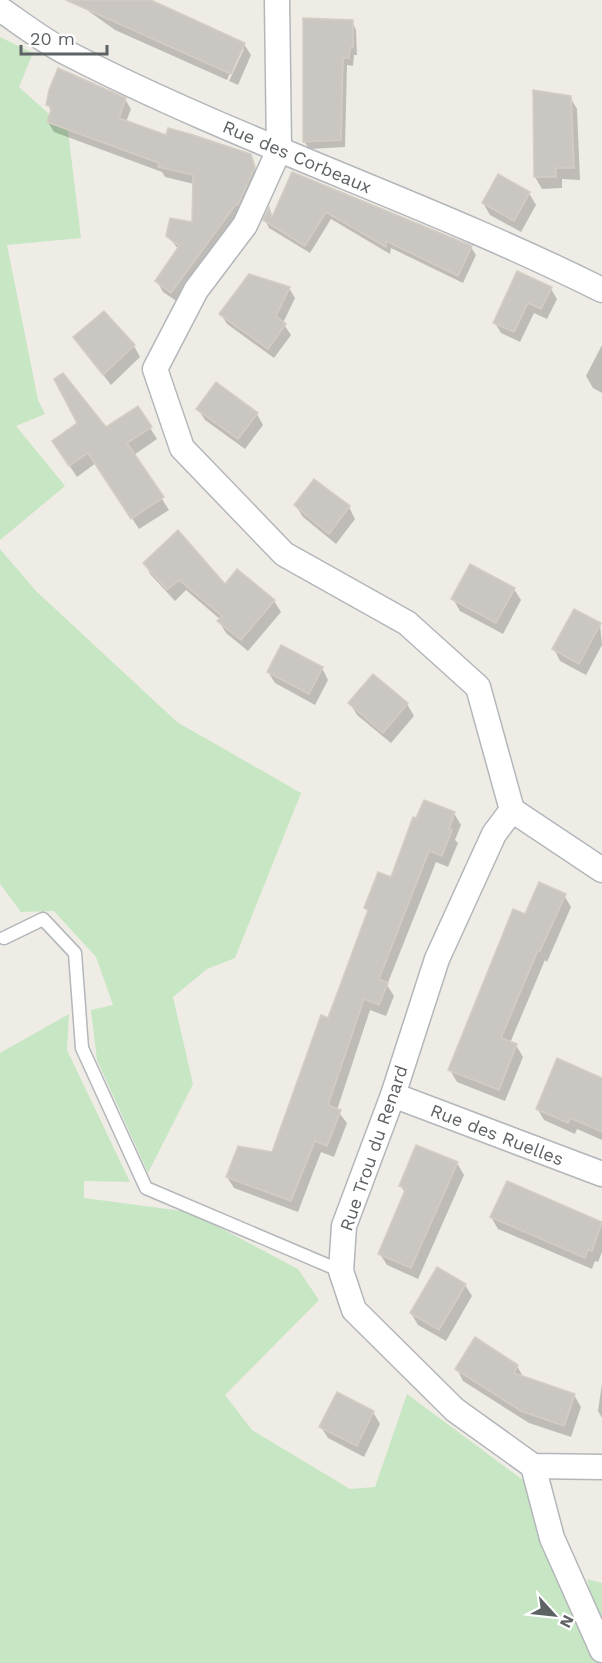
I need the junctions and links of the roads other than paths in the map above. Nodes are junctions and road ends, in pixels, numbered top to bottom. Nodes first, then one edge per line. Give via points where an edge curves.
1 (277, 0) edge
2 (0, 9) edge
3 (279, 150) junction
4 (602, 290) edge
5 (512, 810) junction
6 (602, 870) edge
7 (4, 938) dead end
8 (393, 1095) junction
9 (602, 1174) edge
10 (342, 1271) junction
11 (533, 1466) junction
12 (602, 1467) edge
13 (602, 1650) edge

1 - 3 street
2 - 3 street, Rue des Corbeaux via 67,53
3 - 4 street, Rue des Corbeaux via 530,254
3 - 5 street via 245,225 196,290 155,369 163,395 182,448 284,554 407,623 478,687
5 - 6 street
5 - 8 street, Rue Trou du Renard via 494,834 437,959
7 - 10 lane via 43,919 75,953 82,1048 146,1188
8 - 9 street, Rue des Ruelles
8 - 10 street, Rue Trou du Renard via 344,1226
10 - 11 street, Rue Trou du Renard via 354,1310 455,1410
11 - 12 street
11 - 13 street via 552,1538

